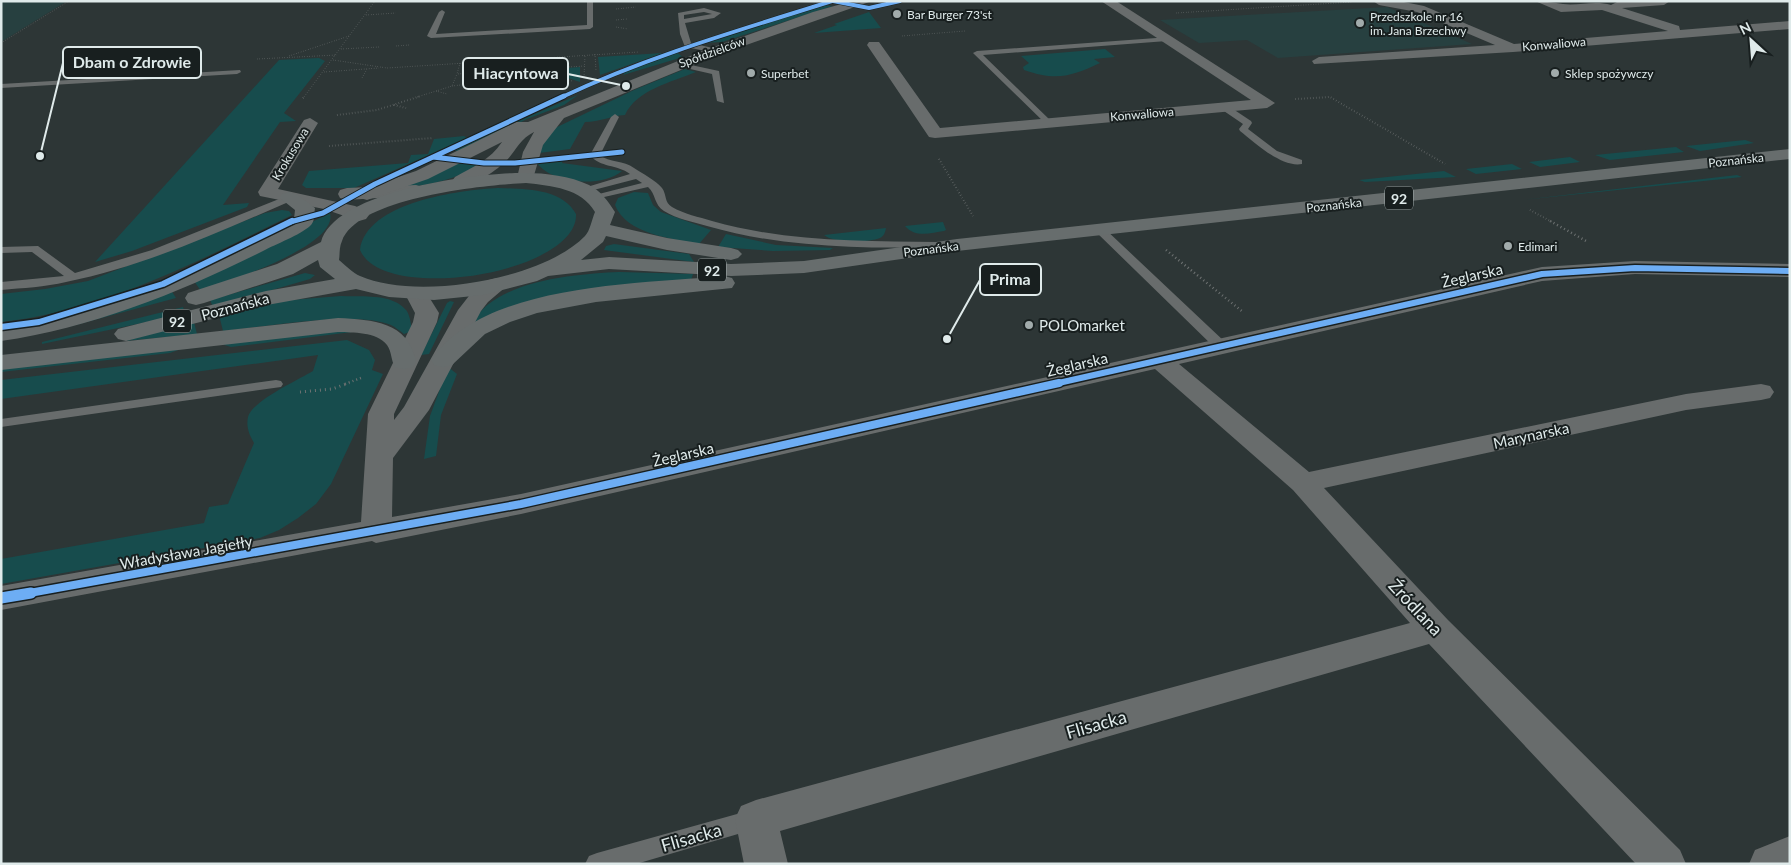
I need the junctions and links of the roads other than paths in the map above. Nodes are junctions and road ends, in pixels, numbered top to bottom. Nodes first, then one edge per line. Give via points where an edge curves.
1 (590, 1) edge
2 (866, 1) edge
3 (1107, 1) edge
4 (1379, 1) edge
5 (1541, 1) edge
6 (1664, 1) edge
7 (1603, 6) junction
8 (442, 12) dead end
9 (681, 22) dead end
10 (1790, 25) edge
11 (1687, 33) junction
12 (1167, 40) junction
13 (874, 45) dead end
14 (1513, 48) junction
15 (714, 51) junction
16 (1319, 61) dead end
17 (680, 64) junction
18 (237, 72) dead end
19 (1, 86) edge
20 (721, 101) dead end
21 (581, 106) junction
22 (1224, 107) junction
23 (562, 115) junction
24 (615, 118) dead end
25 (310, 123) dead end
26 (1048, 123) junction
27 (1790, 154) edge
28 (1299, 162) dead end
29 (638, 175) junction
30 (526, 178) junction
31 (461, 181) junction
32 (649, 184) junction
33 (416, 191) junction
34 (367, 194) junction
35 (589, 194) junction
36 (289, 198) junction
37 (359, 215) junction
38 (602, 229) junction
39 (1100, 230) junction
40 (957, 245) junction
41 (329, 246) junction
42 (1, 250) edge
43 (878, 255) junction
44 (546, 270) junction
45 (1790, 271) edge
46 (74, 277) junction
47 (352, 283) junction
48 (497, 285) junction
49 (1, 286) edge
50 (416, 294) junction
51 (1, 334) edge
52 (1, 344) edge
53 (1220, 345) junction
54 (1, 353) edge
55 (1158, 359) junction
56 (443, 360) junction
57 (404, 362) junction
58 (1, 363) edge
59 (276, 384) road end
60 (1761, 392) dead end
61 (1, 423) edge
62 (381, 455) junction
63 (1303, 483) junction
64 (376, 532) junction
65 (1, 598) edge
66 (1436, 629) junction
67 (756, 819) junction
68 (1790, 856) edge
69 (597, 864) edge
70 (766, 864) edge
71 (1665, 864) edge
72 (1770, 864) edge

1 - 8 lane via 590,27 431,36
2 - 15 street, Spółdzielców
3 - 12 street
4 - 14 street via 1420,9
5 - 7 street via 1562,8
6 - 7 street
7 - 11 street
9 - 15 lane via 688,45
10 - 11 street, Konwaliowa
11 - 14 street, Konwaliowa
12 - 22 street, Konwaliowa via 1267,103
12 - 26 lane via 977,53
13 - 26 street, Konwaliowa via 935,133
14 - 16 street, Konwaliowa
15 - 17 street, Spółdzielców
17 - 20 lane via 716,73
17 - 21 street, Spółdzielców
18 - 19 lane
21 - 23 street, Spółdzielców
21 - 34 street via 530,122 408,181
22 - 26 street, Konwaliowa
22 - 28 lane via 1248,123 1243,129 1274,153
23 - 30 street, Spółdzielców via 540,132 533,144
23 - 31 street, Spółdzielców via 519,133 491,165
24 - 29 lane via 595,156 601,161 624,165
25 - 36 street, Krokusowa via 267,192
27 - 39 main road, Poznańska / 92
29 - 32 lane
29 - 35 lane
30 - 31 main road, 92
30 - 35 main road, 92 via 552,181
31 - 33 main road, 92
32 - 35 lane
32 - 40 lane via 658,190 664,206 716,226 775,238 832,244
33 - 34 street, Krokusowa
33 - 37 main road, 92
34 - 36 street, Krokusowa
35 - 38 main road via 605,212
36 - 37 street, Krokusowa via 315,200
36 - 46 lane via 200,236
36 - 51 main road via 305,208 303,222 222,264 135,299 40,328
37 - 41 main road, 92 via 340,230
38 - 43 main road, Poznańska / 92 via 668,244 741,255
38 - 44 main road, 92 via 588,246
39 - 40 main road, Poznańska / 92
39 - 53 lane
40 - 43 main road, Poznańska / 92
41 - 47 main road, 92 via 328,262 341,277
41 - 52 main road, Poznańska / 92 via 285,269 240,285 80,329
42 - 46 lane via 34,248
43 - 44 main road, Poznańska / 92 via 804,267 753,270 609,263
43 - 56 main road via 793,276 541,305 500,317 475,330
44 - 48 main road, 92
45 - 53 street, Żeglarska via 1575,269
46 - 49 lane
47 - 50 main road, 92 via 380,291
47 - 54 main road, Poznańska / 92 via 274,296 103,339
48 - 50 main road, 92
48 - 56 street via 470,310
50 - 57 street via 427,313
53 - 55 street, Żeglarska
55 - 63 street, Źródlana
55 - 64 street, Żeglarska via 521,504
56 - 62 street via 416,410
57 - 58 main road via 400,345 379,330 338,325
57 - 62 street via 381,414
59 - 61 lane
60 - 63 street, Marynarska via 1686,402
62 - 64 street
63 - 66 street, Źródlana
64 - 65 street, Władysława Jagiełły
66 - 67 street, Flisacka
66 - 71 street, Źródlana
67 - 69 lane, Flisacka
67 - 70 street
68 - 72 street

